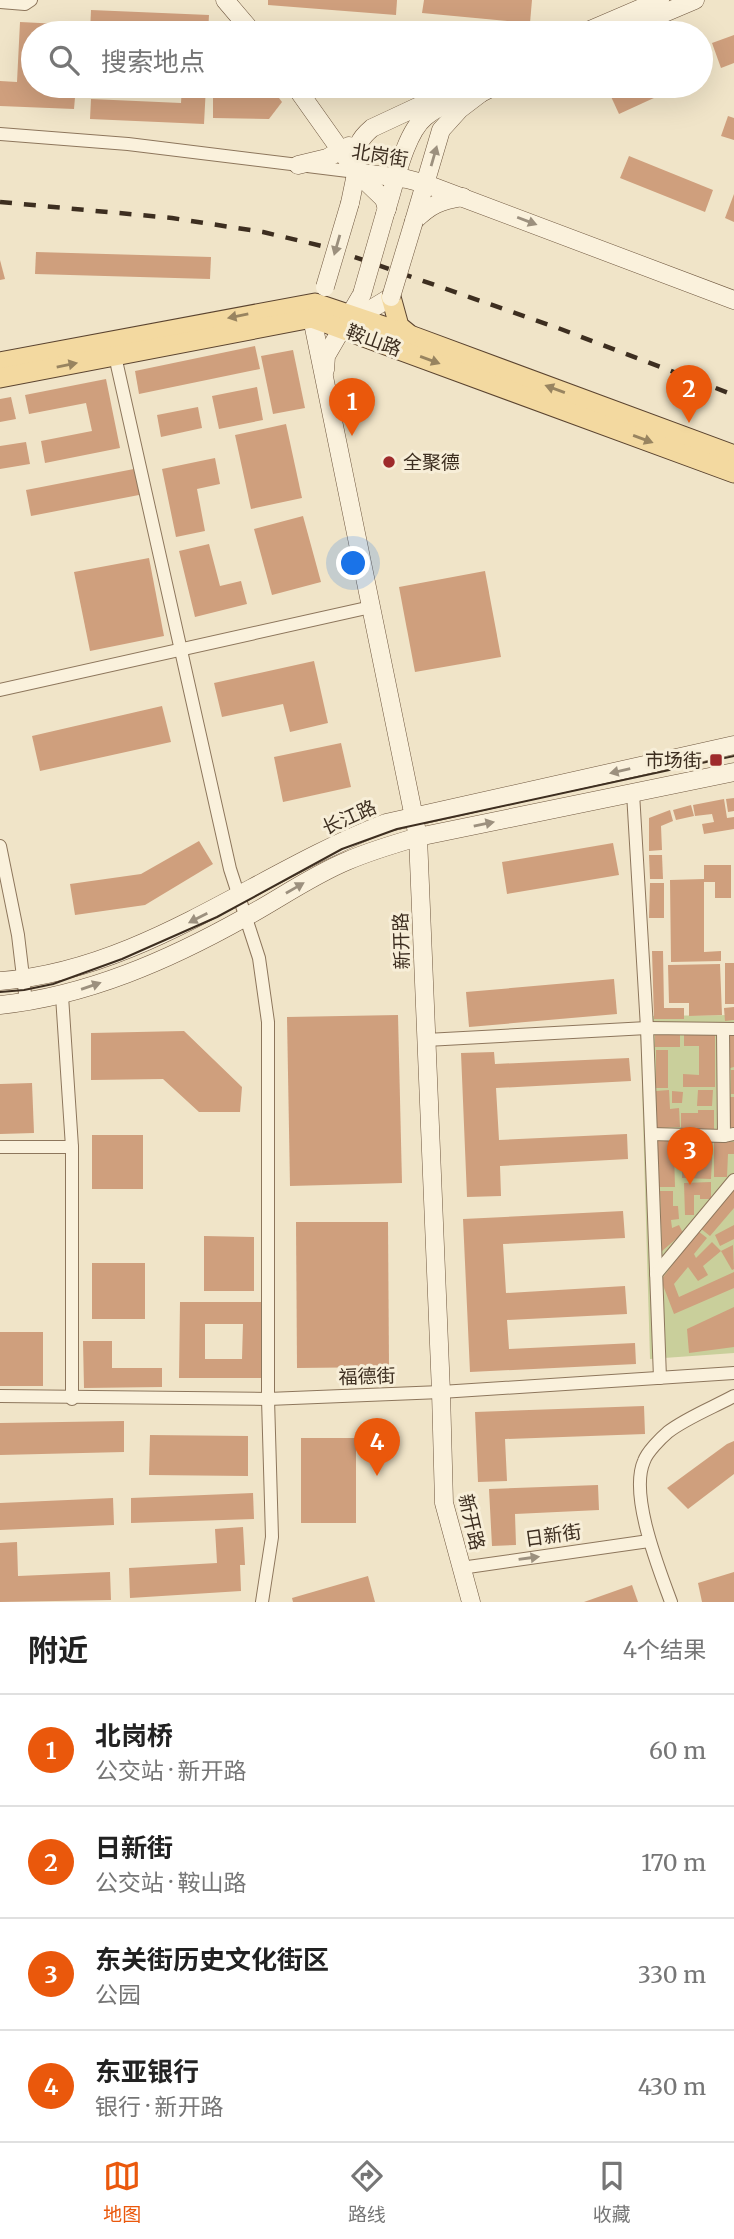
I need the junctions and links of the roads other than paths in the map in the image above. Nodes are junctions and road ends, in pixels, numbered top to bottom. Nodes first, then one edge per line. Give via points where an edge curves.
1 (31, 0) edge
2 (225, 0) edge
3 (660, 0) edge
4 (695, 0) edge
5 (0, 2) edge
6 (243, 21) edge
7 (611, 21) edge
8 (645, 21) edge
9 (303, 98) edge
10 (463, 98) edge
11 (476, 98) edge
12 (430, 99) joint
13 (0, 134) edge
14 (360, 138) junction
15 (410, 139) junction
16 (341, 151) junction
17 (298, 165) junction
18 (356, 172) junction
19 (395, 183) junction
20 (426, 184) junction
21 (463, 197) junction
22 (386, 212) junction
23 (414, 221) junction
24 (391, 297) junction
25 (734, 300) edge
26 (317, 302) junction
27 (347, 321) junction
28 (410, 335) junction
29 (115, 356) junction
30 (0, 362) edge
31 (324, 377) junction
32 (0, 378) edge
33 (734, 456) edge
34 (734, 472) edge
35 (371, 607) junction
36 (181, 649) junction
37 (0, 690) edge
38 (734, 745) edge
39 (734, 772) edge
40 (633, 793) junction
41 (413, 815) junction
42 (418, 838) junction
43 (0, 846) edge
44 (238, 897) junction
45 (245, 918) junction
46 (23, 979) junction
47 (0, 981) edge
48 (62, 996) junction
49 (26, 1002) junction
50 (0, 1005) edge
51 (648, 1028) junction
52 (729, 1029) edge
53 (426, 1040) junction
54 (651, 1134) junction
55 (729, 1135) edge
56 (0, 1147) edge
57 (72, 1147) junction
58 (734, 1180) edge
59 (656, 1274) junction
60 (734, 1373) edge
61 (660, 1378) junction
62 (442, 1392) junction
63 (0, 1396) edge
64 (734, 1396) edge
65 (72, 1399) junction
66 (268, 1399) junction
67 (649, 1541) junction
68 (461, 1568) junction
69 (262, 1602) edge
70 (471, 1602) edge
71 (671, 1602) edge

1 - 5 street via 25,4
2 - 6 main road
3 - 7 main road
4 - 8 main road
9 - 16 main road
10 - 15 main road via 426,115
20 -> 11 main road via 442,130
12 - 14 main road
12 - 15 main road via 412,119
13 - 17 street, 北岗街
14 - 16 main road
14 - 18 main road
15 - 19 main road
16 - 17 main road
16 - 18 main road
17 - 18 street, 北岗街
18 - 19 main road, 北岗街
18 - 22 main road via 384,199
18 -> 26 main road, bridge
19 - 20 main road, 北岗街
19 - 22 main road
19 - 23 main road
20 - 21 main road, 北岗街
20 - 23 main road
21 - 23 main road via 428,207
21 -> 25 main road, 北岗街
22 - 27 main road, bridge via 362,294
23 - 24 main road, bridge
24 - 27 main road
24 - 28 main road, 鞍山路 via 399,326
26 - 27 main road, 鞍山路
26 - 29 main road, 鞍山路
26 -> 30 main road
26 - 31 main road, 新开路
27 - 28 main road
27 - 31 main road via 326,356
27 -> 34 main road, 鞍山路
33 -> 28 main road, 鞍山路
32 -> 29 main road, 鞍山路
29 - 36 street
31 - 35 main road, 新开路
35 - 36 street
35 - 41 main road, 新开路
36 - 37 street
36 - 44 street
38 -> 41 main road, 长江路
39 - 40 main road, 长江路
42 -> 40 main road, 长江路
40 - 51 street
41 - 42 main road, 新开路
41 - 44 main road, 长江路 via 352,837
45 -> 42 main road, 长江路 via 346,861
42 - 53 main road, 新开路
43 - 46 street
44 - 45 street
44 -> 46 main road, 长江路 via 123,950 61,972
48 -> 45 main road, 长江路 via 163,958
45 - 66 street via 259,958 268,1022
46 - 47 main road, 长江路
46 - 49 street
48 - 49 main road, 长江路
48 - 57 street
49 - 50 main road, 长江路
51 - 52 street
51 - 53 street
51 - 54 street
52 - 55 street
53 - 62 main road, 新开路
54 - 55 street
54 - 59 street
56 - 57 street
57 - 65 street
58 - 59 street
59 - 61 street
60 - 61 street, 福德街
61 - 62 street, 福德街
62 - 66 street, 福德街
62 - 68 main road, 新开路 via 444,1503
63 - 65 street, 福德街
64 - 67 street via 668,1433 644,1460 640,1478
65 - 66 street, 福德街
66 - 69 street via 272,1538
68 -> 67 street, 日新街
67 - 71 street
68 - 70 main road, 新开路

